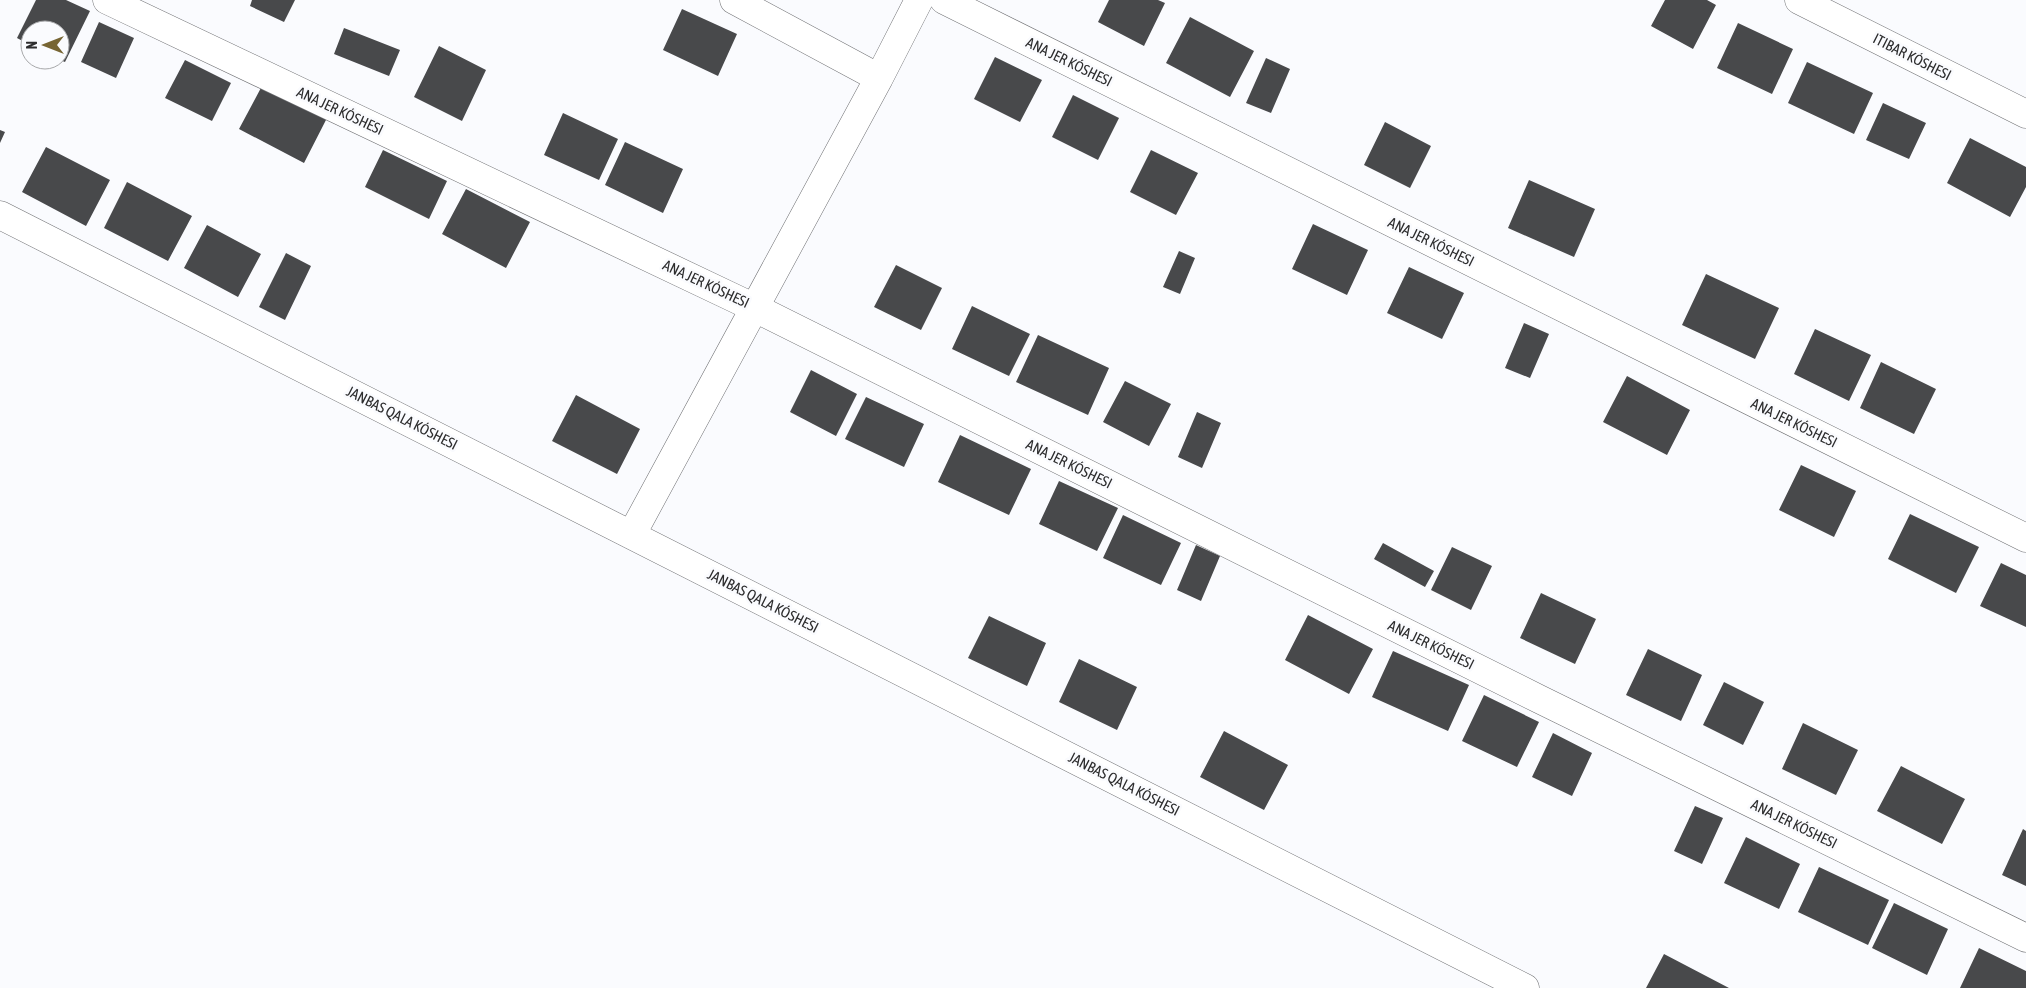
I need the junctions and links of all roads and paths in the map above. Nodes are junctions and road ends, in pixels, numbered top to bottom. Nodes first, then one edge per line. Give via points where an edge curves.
1 (107, 0) edge
2 (734, 0) edge
3 (919, 0) edge
4 (944, 0) edge
5 (1799, 0) edge
6 (879, 78) junction
7 (2026, 114) edge
8 (0, 216) edge
9 (755, 308) junction
10 (632, 534) junction
11 (2026, 538) edge
12 (2026, 938) edge
13 (1525, 988) edge

1 - 9 street, ANA JER KÓSHESI
2 - 6 street
3 - 6 street
4 - 11 street, ANA JER KÓSHESI
5 - 7 street, ITIBAR KÓSHESI
6 - 9 street
8 - 10 street, JANBAS QALA KÓSHESI
9 - 10 street
9 - 12 street, ANA JER KÓSHESI
10 - 13 street, JANBAS QALA KÓSHESI

